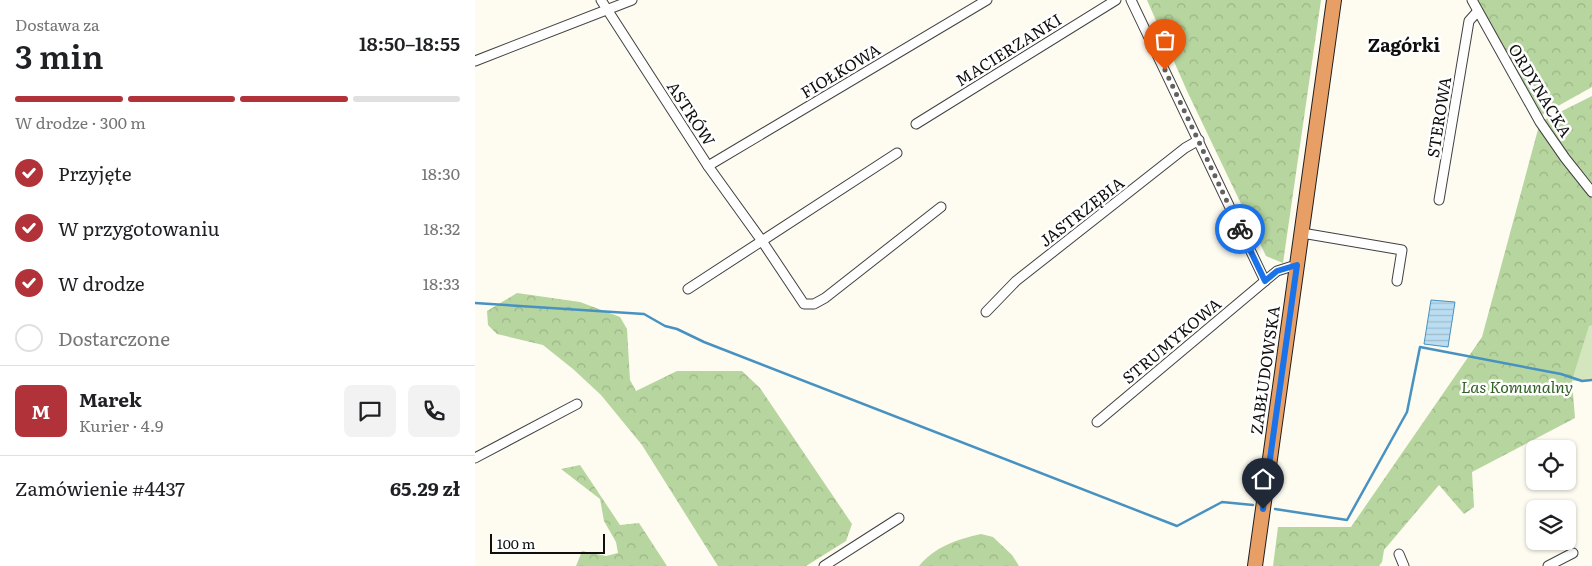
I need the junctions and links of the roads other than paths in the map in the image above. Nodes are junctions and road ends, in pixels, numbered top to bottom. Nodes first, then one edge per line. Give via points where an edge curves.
1 (601, 0) edge
2 (632, 0) edge
3 (987, 0) edge
4 (1116, 0) edge
5 (1131, 0) edge
6 (1334, 0) edge
7 (1472, 0) edge
8 (607, 10) junction
9 (1477, 12) junction
10 (475, 62) edge
11 (916, 124) dead end
12 (1199, 140) junction
13 (897, 153) dead end
14 (708, 166) junction
15 (1592, 192) edge
16 (1439, 200) dead end
17 (941, 207) dead end
18 (1302, 233) junction
19 (761, 240) junction
20 (1297, 265) junction
21 (1265, 281) junction
22 (1397, 281) dead end
23 (688, 289) dead end
24 (986, 312) dead end
25 (577, 404) dead end
26 (1097, 422) dead end
27 (475, 458) edge
28 (899, 518) dead end
29 (1573, 553) dead end
30 (1399, 554) dead end
31 (824, 566) edge
32 (1255, 566) edge
33 (1404, 566) edge
34 (1548, 566) edge

1 - 8 street, ASTRÓW
2 - 8 street
3 - 14 street, FIOŁKOWA
4 - 11 street, MACIERZANKI
5 - 12 street
6 - 18 highway, ZABŁUDOWSKA
7 - 9 street, ORDYNACKA
8 - 10 street
8 - 14 street, ASTRÓW
9 - 15 street, ORDYNACKA via 1540,122
9 - 16 street, STEROWA via 1469,21
12 - 21 street
12 - 24 street, JASTRZĘBIA via 1016,281
13 - 19 street
14 - 19 street, ASTRÓW
17 - 19 street, ASTRÓW via 814,304 804,304
18 - 20 highway, ZABŁUDOWSKA
18 - 22 street via 1402,250
19 - 23 street
20 - 21 street, STRUMYKOWA via 1277,271
20 - 32 highway, ZABŁUDOWSKA
21 - 26 street, STRUMYKOWA
25 - 27 street
28 - 31 street
29 - 34 street
30 - 33 street

